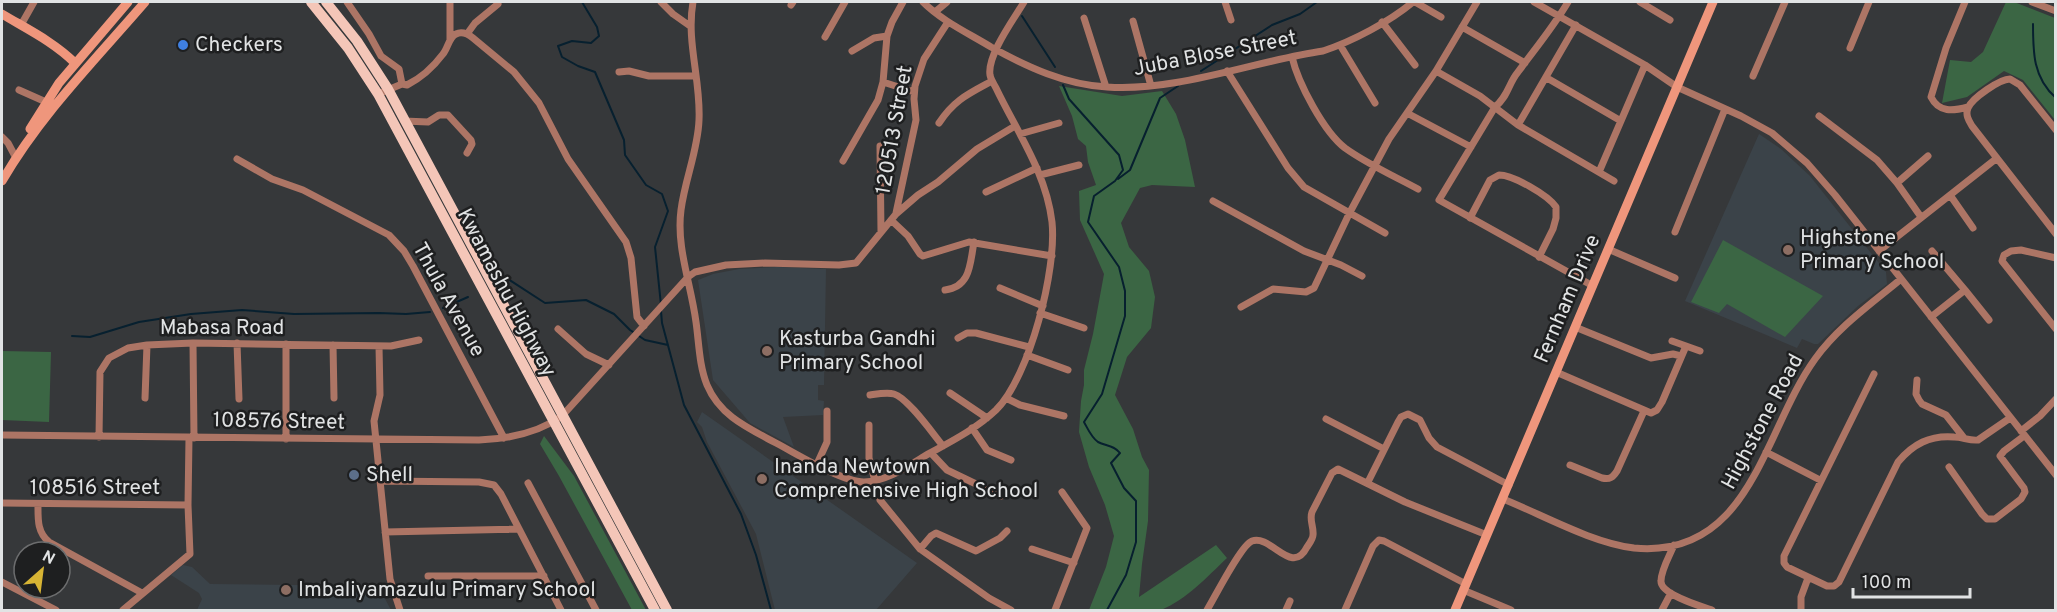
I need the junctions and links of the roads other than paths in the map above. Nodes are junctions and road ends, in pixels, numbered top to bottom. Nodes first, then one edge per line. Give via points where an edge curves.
1 (34, 2) edge
2 (128, 2) edge
3 (145, 2) edge
4 (311, 2) edge
5 (326, 2) edge
6 (346, 2) edge
7 (450, 2) edge
8 (662, 2) edge
9 (693, 2) edge
10 (845, 2) edge
11 (903, 2) edge
12 (923, 2) edge
13 (946, 2) edge
14 (1024, 2) edge
15 (1225, 2) edge
16 (1414, 2) edge
17 (1477, 2) edge
18 (1534, 2) edge
19 (1568, 2) edge
20 (1640, 2) edge
21 (1713, 2) edge
22 (1785, 2) edge
23 (1869, 2) edge
24 (1965, 2) edge
25 (2032, 2) edge
26 (498, 4) dead end
27 (2055, 11) edge
28 (935, 12) junction
29 (2, 14) edge
30 (1560, 16) junction
31 (1441, 17) dead end
32 (1084, 18) dead end
33 (1231, 20) dead end
34 (1670, 20) dead end
35 (1133, 21) dead end
36 (948, 22) junction
37 (1382, 22) junction
38 (1576, 25) junction
39 (21, 26) junction
40 (690, 26) junction
41 (1462, 27) junction
42 (467, 34) junction
43 (887, 36) junction
44 (825, 37) dead end
45 (450, 39) junction
46 (1340, 45) junction
47 (1850, 48) dead end
48 (996, 50) junction
49 (852, 51) dead end
50 (1292, 57) junction
51 (75, 63) junction
52 (1526, 63) junction
53 (1414, 65) dead end
54 (1645, 65) junction
55 (1227, 71) junction
56 (1436, 71) junction
57 (619, 72) dead end
58 (696, 76) junction
59 (1753, 76) dead end
60 (1547, 78) junction
61 (993, 81) junction
62 (883, 82) junction
63 (402, 84) junction
64 (1151, 86) junction
65 (1106, 87) junction
66 (1677, 87) junction
67 (19, 90) dead end
68 (383, 92) junction
69 (914, 92) junction
70 (46, 102) junction
71 (1375, 103) dead end
72 (1495, 107) junction
73 (1968, 107) junction
74 (1725, 109) junction
75 (1407, 113) junction
76 (1819, 116) dead end
77 (405, 121) junction
78 (1621, 121) junction
79 (392, 122) junction
80 (939, 123) dead end
81 (1059, 123) dead end
82 (1518, 125) junction
83 (1016, 126) junction
84 (2055, 130) edge
85 (1020, 134) junction
86 (2, 137) edge
87 (26, 140) junction
88 (880, 146) dead end
89 (1471, 147) junction
90 (467, 153) dead end
91 (1928, 156) dead end
92 (16, 158) junction
93 (1997, 158) junction
94 (237, 159) dead end
95 (843, 162) dead end
96 (1079, 165) dead end
97 (1375, 165) junction
98 (1039, 171) junction
99 (1599, 172) junction
100 (2, 181) edge
101 (1614, 181) dead end
102 (1897, 183) junction
103 (1418, 189) dead end
104 (986, 192) dead end
105 (1950, 195) junction
106 (1213, 201) dead end
107 (896, 214) junction
108 (1349, 214) junction
109 (1921, 217) junction
110 (1470, 218) junction
111 (891, 220) junction
112 (1974, 228) dead end
113 (881, 232) junction
114 (1385, 232) dead end
115 (1675, 232) dead end
116 (2055, 234) edge
117 (974, 242) junction
118 (1608, 249) junction
119 (1879, 250) junction
120 (1932, 251) dead end
121 (1052, 256) junction
122 (1539, 257) junction
123 (2055, 258) edge
124 (1326, 260) junction
125 (1362, 276) dead end
126 (688, 278) junction
127 (1675, 278) dead end
128 (1901, 279) junction
129 (1593, 286) junction
130 (999, 288) dead end
131 (945, 290) dead end
132 (1965, 290) junction
133 (1241, 307) dead end
134 (1042, 309) junction
135 (1931, 317) junction
136 (1989, 320) dead end
137 (1575, 327) junction
138 (642, 328) junction
139 (1084, 328) dead end
140 (2055, 328) edge
141 (558, 329) dead end
142 (958, 338) dead end
143 (419, 340) dead end
144 (1672, 341) dead end
145 (193, 343) junction
146 (237, 343) junction
147 (286, 344) junction
148 (147, 345) junction
149 (333, 345) junction
150 (379, 346) junction
151 (1029, 346) junction
152 (1686, 346) junction
153 (1700, 351) dead end
154 (1027, 355) junction
155 (1681, 356) junction
156 (609, 365) junction
157 (1068, 370) dead end
158 (1556, 372) junction
159 (1874, 374) dead end
160 (1917, 380) dead end
161 (950, 393) dead end
162 (870, 395) dead end
163 (145, 398) dead end
164 (334, 398) dead end
165 (1006, 398) junction
166 (239, 399) dead end
167 (2055, 399) edge
168 (827, 411) dead end
169 (1644, 411) junction
170 (1064, 416) dead end
171 (987, 418) junction
172 (2010, 418) junction
173 (557, 419) junction
174 (1326, 419) dead end
175 (870, 425) dead end
176 (972, 428) junction
177 (2023, 433) junction
178 (2, 435) edge
179 (99, 437) junction
180 (191, 438) junction
181 (504, 438) junction
182 (1964, 438) junction
183 (286, 439) junction
184 (378, 439) junction
185 (943, 446) junction
186 (1384, 449) junction
187 (1766, 452) junction
188 (931, 453) junction
189 (1011, 460) dead end
190 (817, 464) junction
191 (1570, 465) dead end
192 (1949, 467) dead end
193 (2055, 475) edge
194 (1820, 480) junction
195 (381, 481) junction
196 (876, 481) junction
197 (1368, 482) junction
198 (528, 483) dead end
199 (1509, 485) junction
200 (1062, 492) dead end
201 (1001, 496) dead end
202 (1503, 499) junction
203 (2, 503) edge
204 (38, 504) junction
205 (188, 505) junction
206 (518, 529) junction
207 (385, 531) junction
208 (1007, 531) dead end
209 (1487, 535) junction
210 (1674, 545) junction
211 (920, 549) junction
212 (1032, 549) dead end
213 (1074, 563) junction
214 (428, 576) dead end
215 (544, 576) junction
216 (1808, 578) junction
217 (2, 582) edge
218 (1465, 587) junction
219 (142, 593) junction
220 (1671, 594) junction
221 (1290, 602) dead end
222 (56, 610) edge
223 (123, 610) edge
224 (400, 610) edge
225 (561, 610) edge
226 (596, 610) edge
227 (654, 610) edge
228 (667, 610) edge
229 (1011, 610) edge
230 (1055, 610) edge
231 (1207, 610) edge
232 (1286, 610) edge
233 (1345, 610) edge
234 (1455, 610) edge
235 (1510, 610) edge
236 (1662, 610) edge
237 (1712, 610) edge
238 (1801, 610) edge

1 - 39 street
2 - 51 street
3 - 87 street
4 - 68 main road, Kwamashu Highway
5 - 68 main road, Kwamashu Highway via 357,40
6 - 63 street via 381,56 399,69
7 - 45 street
8 - 40 street
9 - 40 street
10 - 44 street
11 - 43 street
12 - 28 street, Juba Blose Street
13 - 28 street
14 - 48 street
15 - 33 street
16 - 31 street
16 - 37 street, Juba Blose Street
17 - 41 street
18 - 30 street
19 - 30 street
20 - 34 street
21 - 66 street, Fernham Drive
22 - 59 street
23 - 47 street
24 - 73 street via 1931,97 1947,110
25 - 27 street
26 - 42 street
28 - 36 street, Juba Blose Street
29 - 39 street
30 - 38 street
30 - 52 street
32 - 65 street
35 - 64 street
36 - 48 street, Juba Blose Street
36 - 69 street, 120513 Street via 924,59
37 - 46 street, Juba Blose Street
37 - 53 street
38 - 54 street
38 - 60 street
39 - 51 street
40 - 58 street
41 - 52 street
41 - 56 street
42 - 45 street via 455,34
42 - 138 street via 514,72 539,103 568,159 626,242
43 - 49 street
43 - 62 street
45 - 63 street via 437,61 411,83
46 - 50 street, Juba Blose Street
46 - 71 street
48 - 61 street via 990,68
48 - 65 street, Juba Blose Street via 1048,74
50 - 55 street, Juba Blose Street
50 - 97 street via 1302,87 1336,140
51 - 70 street
52 - 72 street
54 - 66 street
54 - 78 street
55 - 64 street, Juba Blose Street
55 - 108 street via 1296,179
56 - 72 street
56 - 75 street
57 - 58 street
58 - 126 street via 699,122 680,220
60 - 78 street
60 - 82 street
61 - 80 street via 959,99
61 - 83 street
62 - 69 street
62 - 95 street via 878,100
63 - 68 street
64 - 65 street, Juba Blose Street
66 - 74 street
66 - 118 street, Fernham Drive
67 - 70 street
68 - 77 main road, Kwamashu Highway
68 - 79 main road, Kwamashu Highway
69 - 107 street, 120513 Street via 916,120
70 - 87 street
72 - 82 street
72 - 89 street
73 - 84 street via 1998,83 2010,79 2020,85
73 - 93 street via 1970,123
74 - 115 street
74 - 119 street via 1760,125 1796,152
75 - 89 street
75 - 97 street
76 - 102 street via 1870,153
77 - 79 street
77 - 90 street via 428,122 448,115 471,140
77 - 173 main road, Kwamashu Highway
78 - 99 street
79 - 173 main road, Kwamashu Highway
81 - 85 street
82 - 99 street
83 - 85 street
83 - 107 street via 964,158
85 - 98 street
86 - 92 street
87 - 92 street
88 - 113 street
89 - 110 street via 1439,200
91 - 102 street
92 - 100 street
93 - 105 street
93 - 116 street
94 - 181 street, Thula Avenue via 393,238 413,266
96 - 98 street
97 - 103 street
97 - 108 street
98 - 104 street
98 - 121 street via 1052,225
99 - 101 street
102 - 109 street
105 - 109 street
105 - 112 street
106 - 124 street
107 - 111 street
108 - 114 street
108 - 124 street
109 - 119 street
110 - 122 street
110 - 122 street via 1490,180 1499,175 1513,178 1556,207 1556,218
111 - 113 street
111 - 117 street via 923,256
113 - 126 street via 856,263 726,265
117 - 121 street
117 - 131 street via 965,280 958,288
118 - 127 street
118 - 129 street, Fernham Drive
119 - 128 street
120 - 132 street
121 - 134 street
122 - 129 street
123 - 140 street via 2021,250 2004,255 2002,261
124 - 125 street
124 - 133 street via 1312,290 1273,289
126 - 138 street
126 - 190 street via 703,372 712,395 738,423
128 - 135 street
128 - 187 street, Highstone Road via 1842,328 1815,358
129 - 137 street, Fernham Drive
130 - 134 street
132 - 135 street
132 - 136 street
134 - 139 street
134 - 151 street
135 - 172 street
137 - 155 street via 1645,356
137 - 158 street, Fernham Drive
138 - 156 street
141 - 156 street via 586,354
142 - 151 street via 976,333
143 - 150 street, Mabasa Road
144 - 152 street
145 - 146 street, Mabasa Road
145 - 148 street, Mabasa Road
145 - 180 street
146 - 147 street, Mabasa Road
146 - 166 street
147 - 149 street, Mabasa Road
147 - 183 street
148 - 163 street
148 - 179 street, Mabasa Road via 116,353 102,367
149 - 150 street, Mabasa Road
149 - 164 street
150 - 184 street via 380,388 374,421
151 - 154 street
152 - 153 street
152 - 155 street
154 - 157 street
154 - 165 street
155 - 169 street via 1657,410
156 - 173 street
158 - 169 street
158 - 199 street, Fernham Drive
159 - 194 street
160 - 182 street via 1916,394 1922,404 1946,415
161 - 171 street
162 - 185 street via 899,396
165 - 170 street
165 - 171 street
167 - 177 street
168 - 190 street via 827,442
169 - 191 street via 1612,477 1602,478
171 - 176 street
172 - 177 street
172 - 182 street via 1982,439
173 - 181 street, 108576 Street
173 - 227 main road, Kwamashu Highway
173 - 228 main road, Kwamashu Highway
174 - 186 street
175 - 196 street via 868,451
176 - 185 street
176 - 189 street via 987,450
177 - 192 street via 2000,456 2025,492 1991,520 1982,514
177 - 193 street
178 - 179 street, 108576 Street
179 - 180 street, 108576 Street
180 - 183 street, 108576 Street
180 - 205 street
181 - 184 street, 108576 Street
182 - 216 street via 1932,437 1903,456 1836,585 1827,586
183 - 184 street, 108576 Street
184 - 195 street
185 - 188 street
186 - 197 street
186 - 199 street via 1401,417 1413,415 1437,447
187 - 194 street
187 - 210 street, Highstone Road via 1732,511 1705,532
188 - 196 street
188 - 201 street via 947,470
190 - 196 street via 855,480
194 - 216 street via 1784,560 1787,567
195 - 206 street via 491,483 501,494
195 - 207 street
196 - 211 street via 880,500
197 - 209 street via 1412,505
197 - 231 street via 1335,470 1312,512 1313,534 1304,554 1292,558 1260,540 1250,542
198 - 226 street
199 - 202 street, Fernham Drive
200 - 213 street via 1086,528
202 - 209 street, Fernham Drive
202 - 210 street, Highstone Road via 1610,543 1634,548
203 - 204 street, 108516 Street
204 - 205 street, 108516 Street
204 - 219 street via 38,527 43,537
205 - 219 street via 190,554
206 - 207 street
206 - 215 street
207 - 224 street via 390,579
208 - 211 street via 976,551 936,533
209 - 218 street, Fernham Drive
210 - 220 street via 1661,580 1663,588
211 - 229 street
212 - 213 street
213 - 230 street
214 - 215 street
215 - 225 street
216 - 238 street
217 - 222 street
218 - 233 street via 1379,540 1374,543
218 - 234 street, Fernham Drive
218 - 235 street
219 - 223 street
220 - 236 street
220 - 237 street
221 - 232 street

